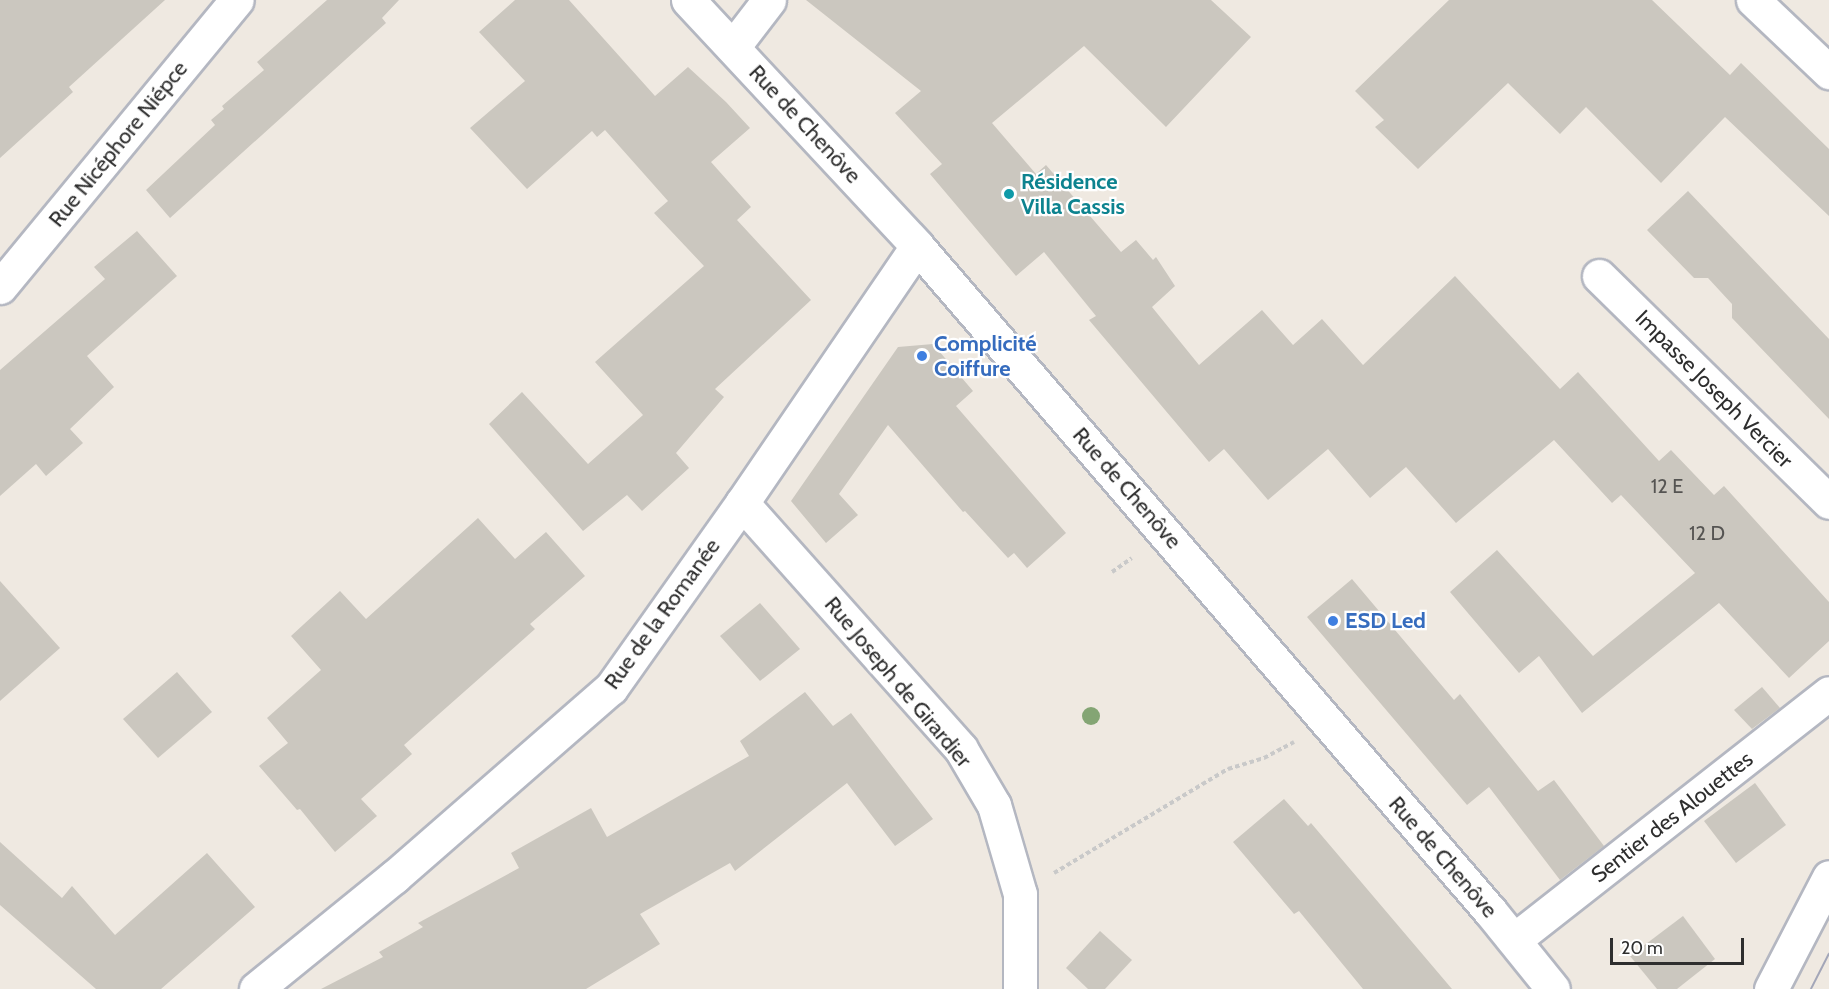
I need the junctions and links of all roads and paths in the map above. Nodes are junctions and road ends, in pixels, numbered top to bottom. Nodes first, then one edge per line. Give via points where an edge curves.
1 (237, 0) edge
2 (688, 0) edge
3 (769, 0) edge
4 (1753, 0) edge
5 (733, 47) junction
6 (1829, 72) edge
7 (917, 246) junction
8 (1599, 276) dead end
9 (0, 287) edge
10 (1829, 502) edge
11 (742, 503) junction
12 (1125, 564) dead end
13 (1112, 572) dead end
14 (1829, 693) edge
15 (1284, 747) dead end
16 (1829, 877) edge
17 (1020, 894) junction
18 (1514, 940) junction
19 (256, 989) edge
20 (1020, 989) edge
21 (1552, 989) edge
22 (1771, 989) edge

1 - 9 street, Rue Nicéphore Niépce
2 - 5 street, Rue de Chenôve
3 - 5 street
4 - 6 street
5 - 7 street, Rue de Chenôve
7 - 11 street, Rue de la Romanée
7 - 18 street, Rue de Chenôve
8 - 10 street, Impasse Joseph Vercier
11 - 17 street, Rue Joseph de Girardier via 961,749 994,806
11 - 19 street, Rue de la Romanée via 612,688 394,877
12 - 13 path
14 - 18 street, Sentier des Alouettes
15 - 17 path via 1264,758 1228,768
16 - 22 street
17 - 20 street, Rue Joseph de Girardier
18 - 21 street, Rue de Chenôve

